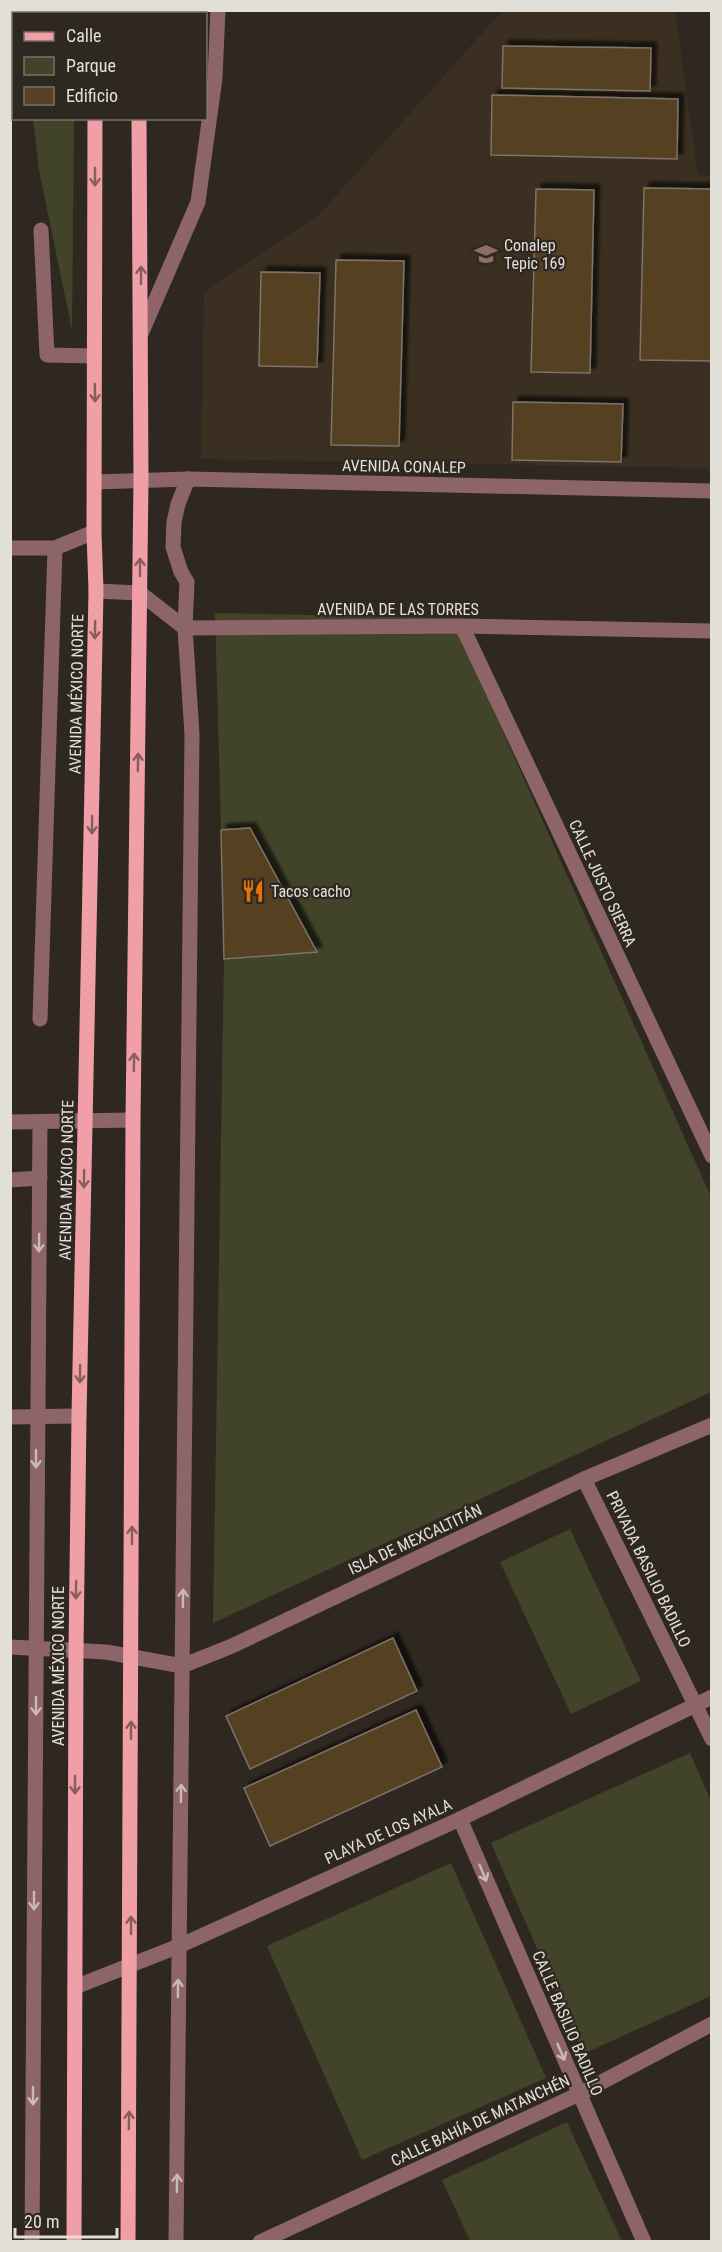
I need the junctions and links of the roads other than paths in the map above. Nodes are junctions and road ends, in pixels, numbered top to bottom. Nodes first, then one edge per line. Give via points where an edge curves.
1 (218, 10) edge
2 (95, 120) edge
3 (140, 120) edge
4 (41, 230) dead end
5 (141, 334) junction
6 (94, 356) junction
7 (188, 478) junction
8 (141, 481) junction
9 (95, 482) junction
10 (711, 491) edge
11 (94, 531) junction
12 (10, 548) edge
13 (55, 548) junction
14 (96, 591) junction
15 (140, 593) junction
16 (462, 626) junction
17 (186, 627) junction
18 (711, 631) edge
19 (40, 1019) dead end
20 (133, 1120) junction
21 (86, 1121) junction
22 (10, 1122) edge
23 (40, 1122) junction
24 (711, 1156) edge
25 (40, 1178) junction
26 (10, 1180) edge
27 (79, 1416) junction
28 (10, 1418) edge
29 (36, 1418) junction
30 (711, 1425) edge
31 (584, 1479) junction
32 (10, 1647) edge
33 (36, 1647) junction
34 (76, 1650) junction
35 (131, 1658) junction
36 (182, 1666) junction
37 (711, 1697) edge
38 (696, 1704) junction
39 (711, 1739) edge
40 (460, 1819) junction
41 (179, 1946) junction
42 (131, 1966) junction
43 (75, 1987) junction
44 (711, 2024) edge
45 (579, 2094) junction
46 (32, 2241) edge
47 (74, 2241) edge
48 (128, 2241) edge
49 (176, 2241) edge
50 (261, 2241) edge
51 (644, 2241) edge

1 - 5 street via 215,78 198,202
2 -> 6 main road, AVENIDA MÉXICO NORTE
5 -> 3 main road
4 - 6 street via 47,355
5 - 8 main road
6 -> 9 main road, AVENIDA MÉXICO NORTE
7 - 8 street, AVENIDA CONALEP
7 - 10 street, AVENIDA CONALEP
7 - 17 street via 176,513 173,547 186,582
8 - 9 street, AVENIDA CONALEP
15 -> 8 main road
9 - 11 main road, AVENIDA MÉXICO NORTE
11 - 13 street
11 - 14 main road, AVENIDA MÉXICO NORTE
12 - 13 street
13 - 19 street
14 - 15 street
14 -> 21 main road, AVENIDA MÉXICO NORTE
15 - 17 street
20 -> 15 main road
16 - 17 street, AVENIDA DE LAS TORRES
16 - 18 street, AVENIDA DE LAS TORRES
16 - 24 street, CALLE JUSTO SIERRA
36 -> 17 street via 192,734
20 - 21 street
35 -> 20 main road
21 - 23 street
21 -> 27 main road, AVENIDA MÉXICO NORTE
22 - 23 street
23 - 25 street, AVENIDA MÉXICO NORTE
25 - 26 street
25 -> 29 street, AVENIDA MÉXICO NORTE
27 - 29 street
27 -> 34 main road, AVENIDA MÉXICO NORTE
28 - 29 street
29 -> 33 street, AVENIDA MÉXICO NORTE
30 - 31 street, ISLA DE MEXCALTITÁN
31 - 36 street, ISLA DE MEXCALTITÁN
31 - 38 street, PRIVADA BASILIO BADILLO
32 - 33 street
33 - 34 street
33 -> 46 street, AVENIDA MÉXICO NORTE
34 - 35 street
34 -> 43 main road, AVENIDA MÉXICO NORTE
35 - 36 street
42 -> 35 main road
41 -> 36 street
37 - 38 street, PLAYA DE LOS AYALA
38 - 39 street, PRIVADA BASILIO BADILLO
38 - 40 street, PLAYA DE LOS AYALA
40 - 41 street, PLAYA DE LOS AYALA
40 -> 45 street, CALLE BASILIO BADILLO
41 - 42 street, PLAYA DE LOS AYALA
49 -> 41 street
42 - 43 street, PLAYA DE LOS AYALA
48 -> 42 main road
43 - 47 main road, AVENIDA MÉXICO NORTE
44 - 45 street, CALLE BAHÍA DE MATANCHÉN
45 - 50 street, CALLE BAHÍA DE MATANCHÉN
45 - 51 street, CALLE BASILIO BADILLO

